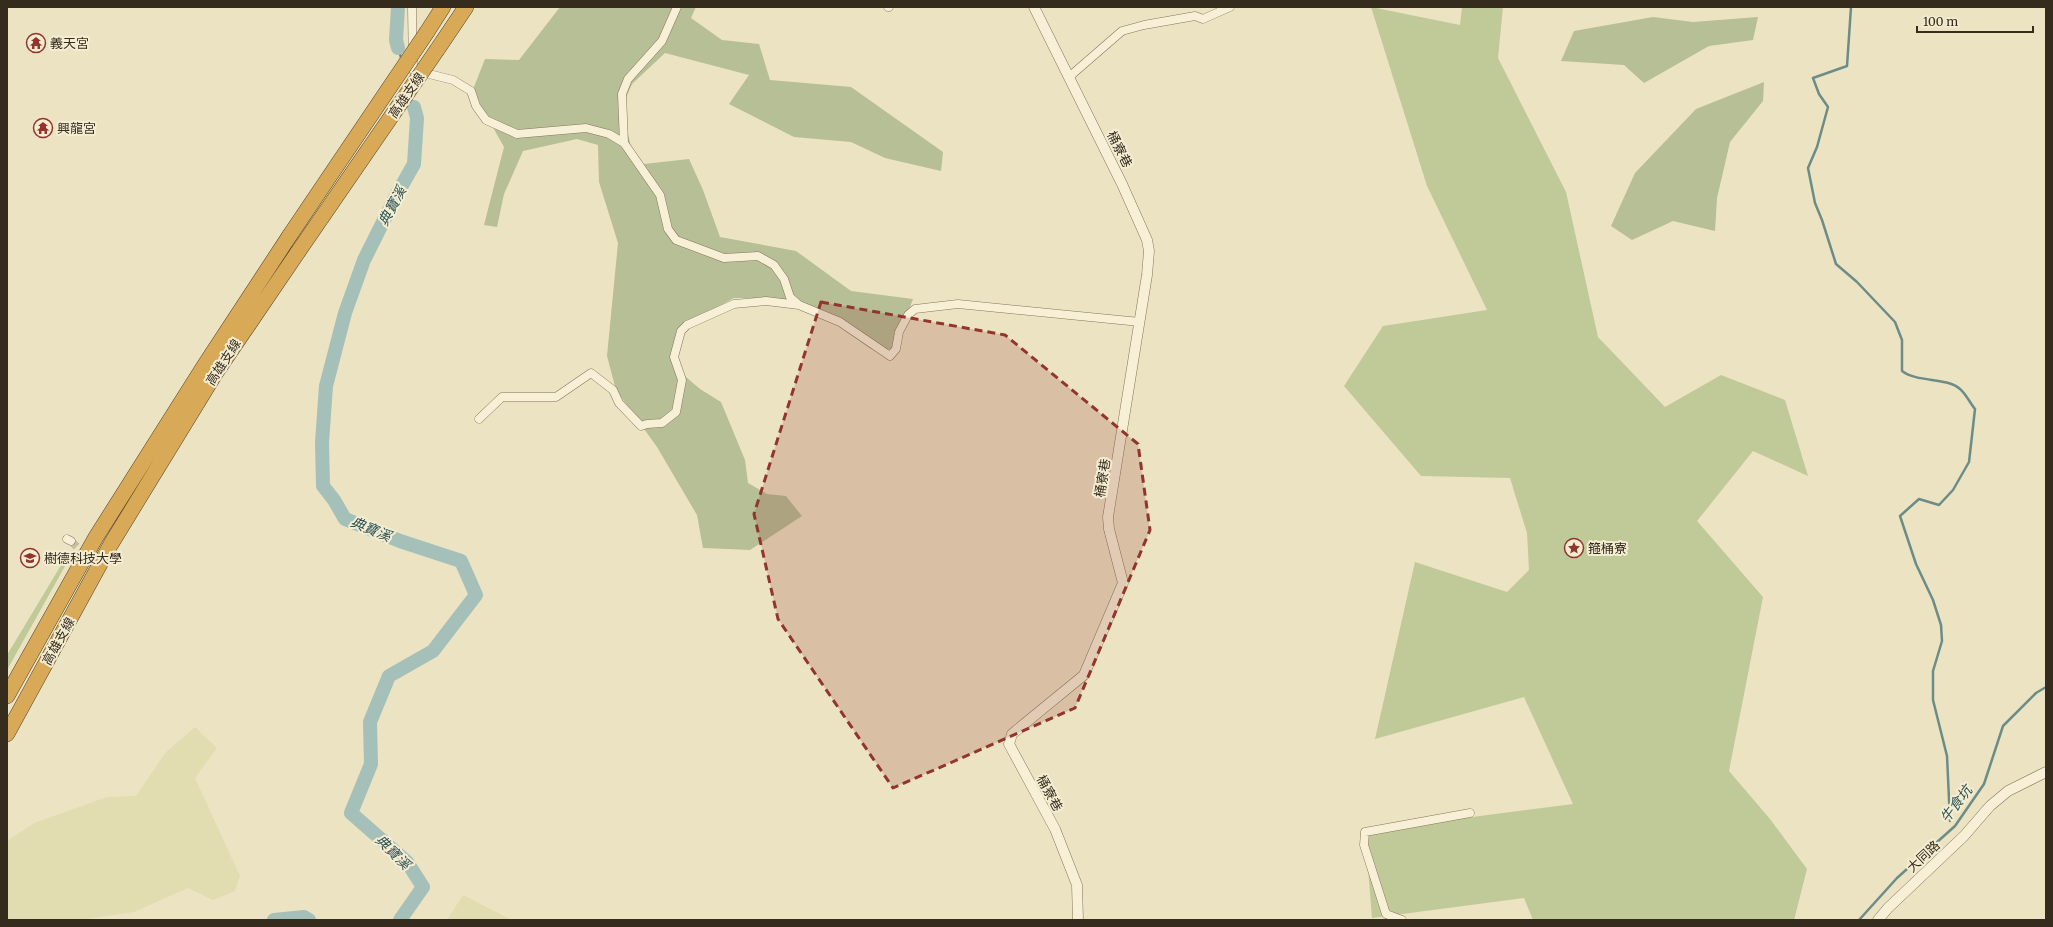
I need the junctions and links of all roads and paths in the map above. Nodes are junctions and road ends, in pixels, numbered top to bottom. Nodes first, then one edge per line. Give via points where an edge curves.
1 (412, 7) edge
2 (443, 7) edge
3 (466, 7) edge
4 (676, 7) edge
5 (1034, 7) edge
6 (1230, 7) edge
7 (1069, 77) junction
8 (624, 142) junction
9 (799, 305) junction
10 (1140, 322) junction
11 (479, 419) dead end
12 (7, 696) edge
13 (7, 734) edge
14 (2046, 772) edge
15 (1470, 813) dead end
16 (1078, 920) edge
17 (1402, 920) edge
18 (1878, 920) edge

1 - 8 street via 413,70 453,80 471,91 476,106 486,120 517,134 586,128 609,134
2 - 12 highway, 高雄支線, bridge via 206,363 96,537
3 - 13 highway, 高雄支線, bridge via 215,374 115,537
4 - 8 street via 662,41 628,79 622,94
5 - 7 street, 桶寮巷
6 - 7 street via 1203,19 1195,16 1122,31
7 - 10 street, 桶寮巷 via 1147,240 1147,275
8 - 9 street via 660,195 668,229 676,240 724,258 758,256 774,265 784,279 790,297
9 - 10 street via 840,322 890,356 896,349 899,332 908,315 915,309 958,304
9 - 11 street via 766,301 734,304 687,325 681,331 674,357 682,380 676,412 662,423 641,426 619,403 613,390 591,373 556,397 502,397
10 - 16 street, 桶寮巷 via 1108,517 1123,583 1084,675 1012,734 1009,744 1055,829 1072,871 1077,885
14 - 18 street, 大同路 via 2008,790
15 - 17 street via 1365,832 1364,845 1386,914

